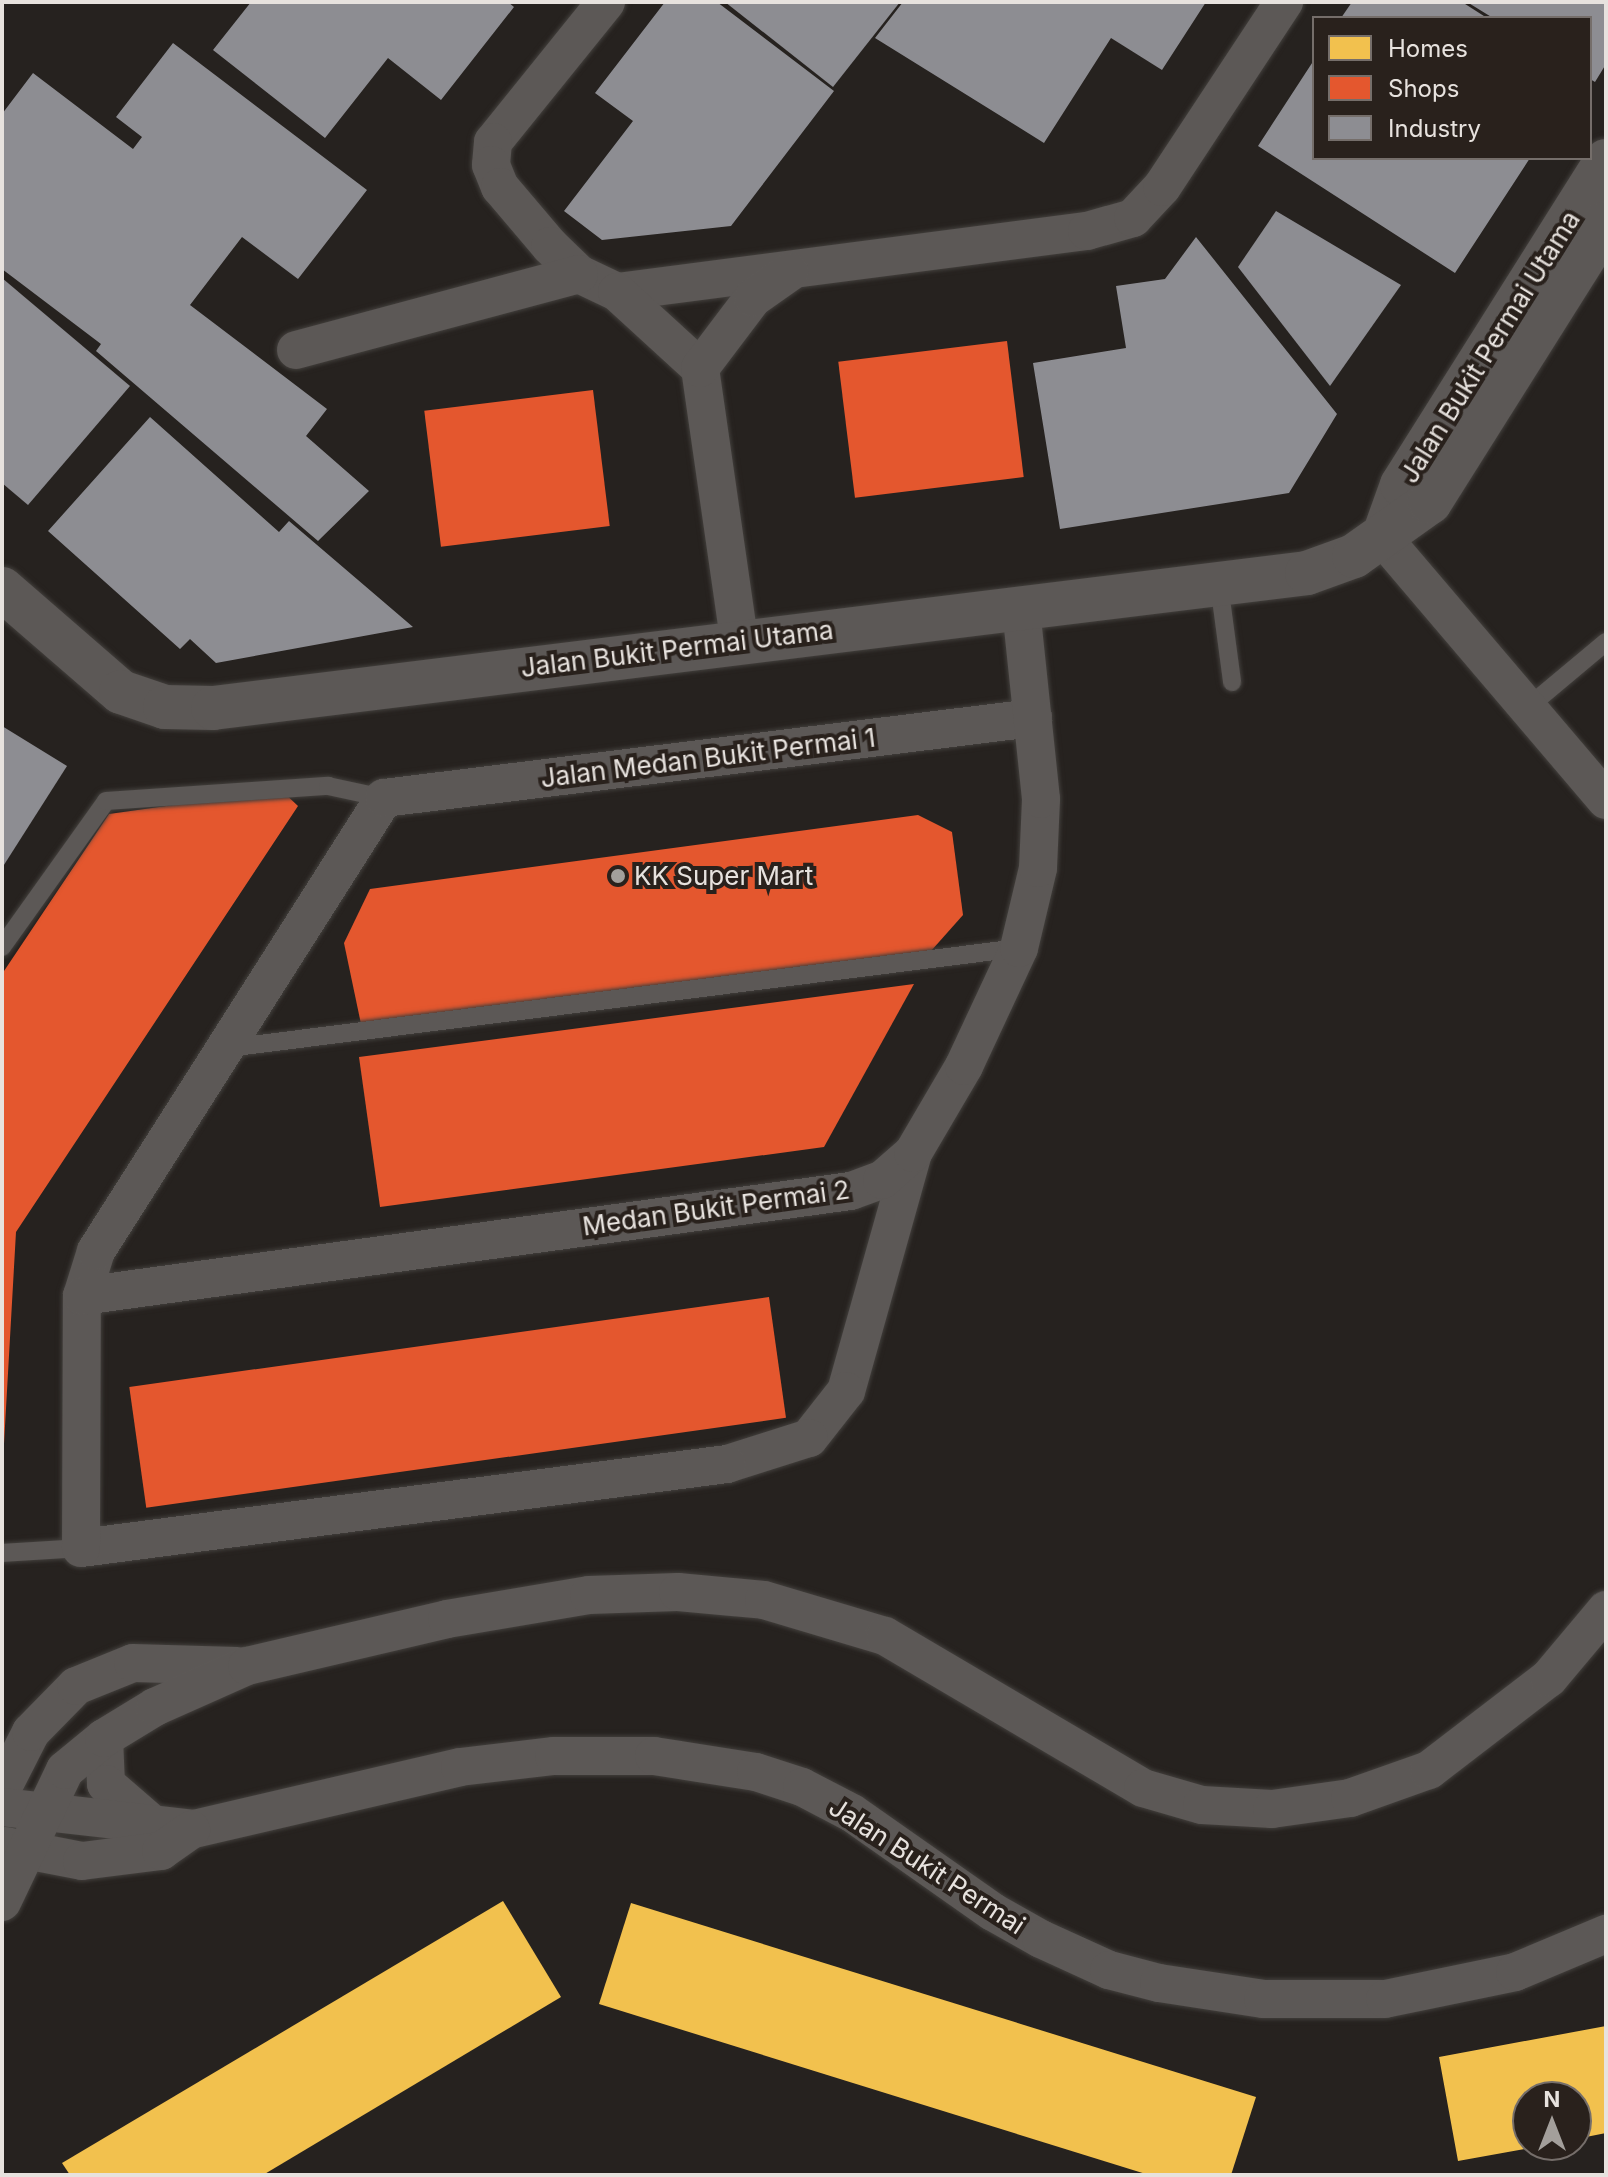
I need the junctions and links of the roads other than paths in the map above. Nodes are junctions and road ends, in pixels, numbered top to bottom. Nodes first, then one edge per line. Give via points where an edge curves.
1 (606, 2) edge
2 (1284, 2) edge
3 (1606, 161) edge
4 (1606, 223) edge
5 (791, 271) junction
6 (579, 274) junction
7 (617, 292) junction
8 (296, 350) dead end
9 (700, 368) junction
10 (1383, 538) junction
11 (1219, 584) junction
12 (2, 589) edge
13 (1021, 608) junction
14 (739, 640) junction
15 (1606, 642) edge
16 (1232, 682) dead end
17 (1527, 708) junction
18 (1033, 718) junction
19 (384, 798) junction
20 (1606, 800) edge
21 (2, 947) edge
22 (1019, 948) junction
23 (225, 1048) junction
24 (913, 1153) junction
25 (82, 1296) junction
26 (81, 1548) junction
27 (2, 1553) edge
28 (1606, 1610) edge
29 (247, 1666) junction
30 (104, 1738) junction
31 (2, 1789) edge
32 (2, 1807) edge
33 (44, 1813) junction
34 (176, 1828) junction
35 (14, 1848) edge
36 (2, 1902) edge
37 (1606, 1934) edge

1 - 6 street via 493,142 491,165 500,187
2 - 5 street via 1162,187 1133,218 1087,231
3 - 10 street, Jalan Bukit Permai Utama via 1402,485
4 - 10 street, Jalan Bukit Permai Utama via 1430,502
5 - 7 street
5 - 9 street via 753,298
6 - 7 street
6 - 8 street
7 - 9 street
9 - 14 street
10 - 11 street, Jalan Bukit Permai Utama via 1354,556 1307,573
10 - 17 street
11 - 13 street, Jalan Bukit Permai Utama
11 - 16 lane
12 - 14 street, Jalan Bukit Permai Utama via 121,692 165,707 213,708
13 - 14 street, Jalan Bukit Permai Utama
13 - 18 street, Medan Bukit Permai 2
15 - 17 lane
17 - 20 street
18 - 19 street, Jalan Medan Bukit Permai 1
18 - 22 street, Medan Bukit Permai 2 via 1041,799 1038,868
19 - 21 lane via 328,786 106,801
19 - 23 street
22 - 23 lane
22 - 24 street, Medan Bukit Permai 2 via 964,1066
23 - 25 street via 96,1251
24 - 25 street, Medan Bukit Permai 2 via 882,1180 851,1191
24 - 26 street via 846,1391 809,1438 727,1464
25 - 26 street
26 - 27 lane
28 - 29 street via 1549,1678 1429,1770 1350,1798 1272,1809 1202,1805 1143,1788 885,1636 764,1600 678,1592 589,1595 447,1619
29 - 30 street via 155,1707
29 - 31 street via 133,1663 101,1673 76,1686 31,1732
30 - 33 street via 65,1770
30 - 34 street via 106,1784
32 - 33 street, Jalan Bukit Permai
33 - 34 street, Jalan Bukit Permai
33 - 35 street
34 - 35 street, Jalan Bukit Permai via 161,1851 131,1856 82,1861
34 - 37 street, Jalan Bukit Permai via 460,1767 554,1756 654,1756 756,1772 802,1787 852,1813 993,1912 1041,1939 1109,1970 1159,1983 1263,1999 1385,1999 1515,1972
35 - 36 street

